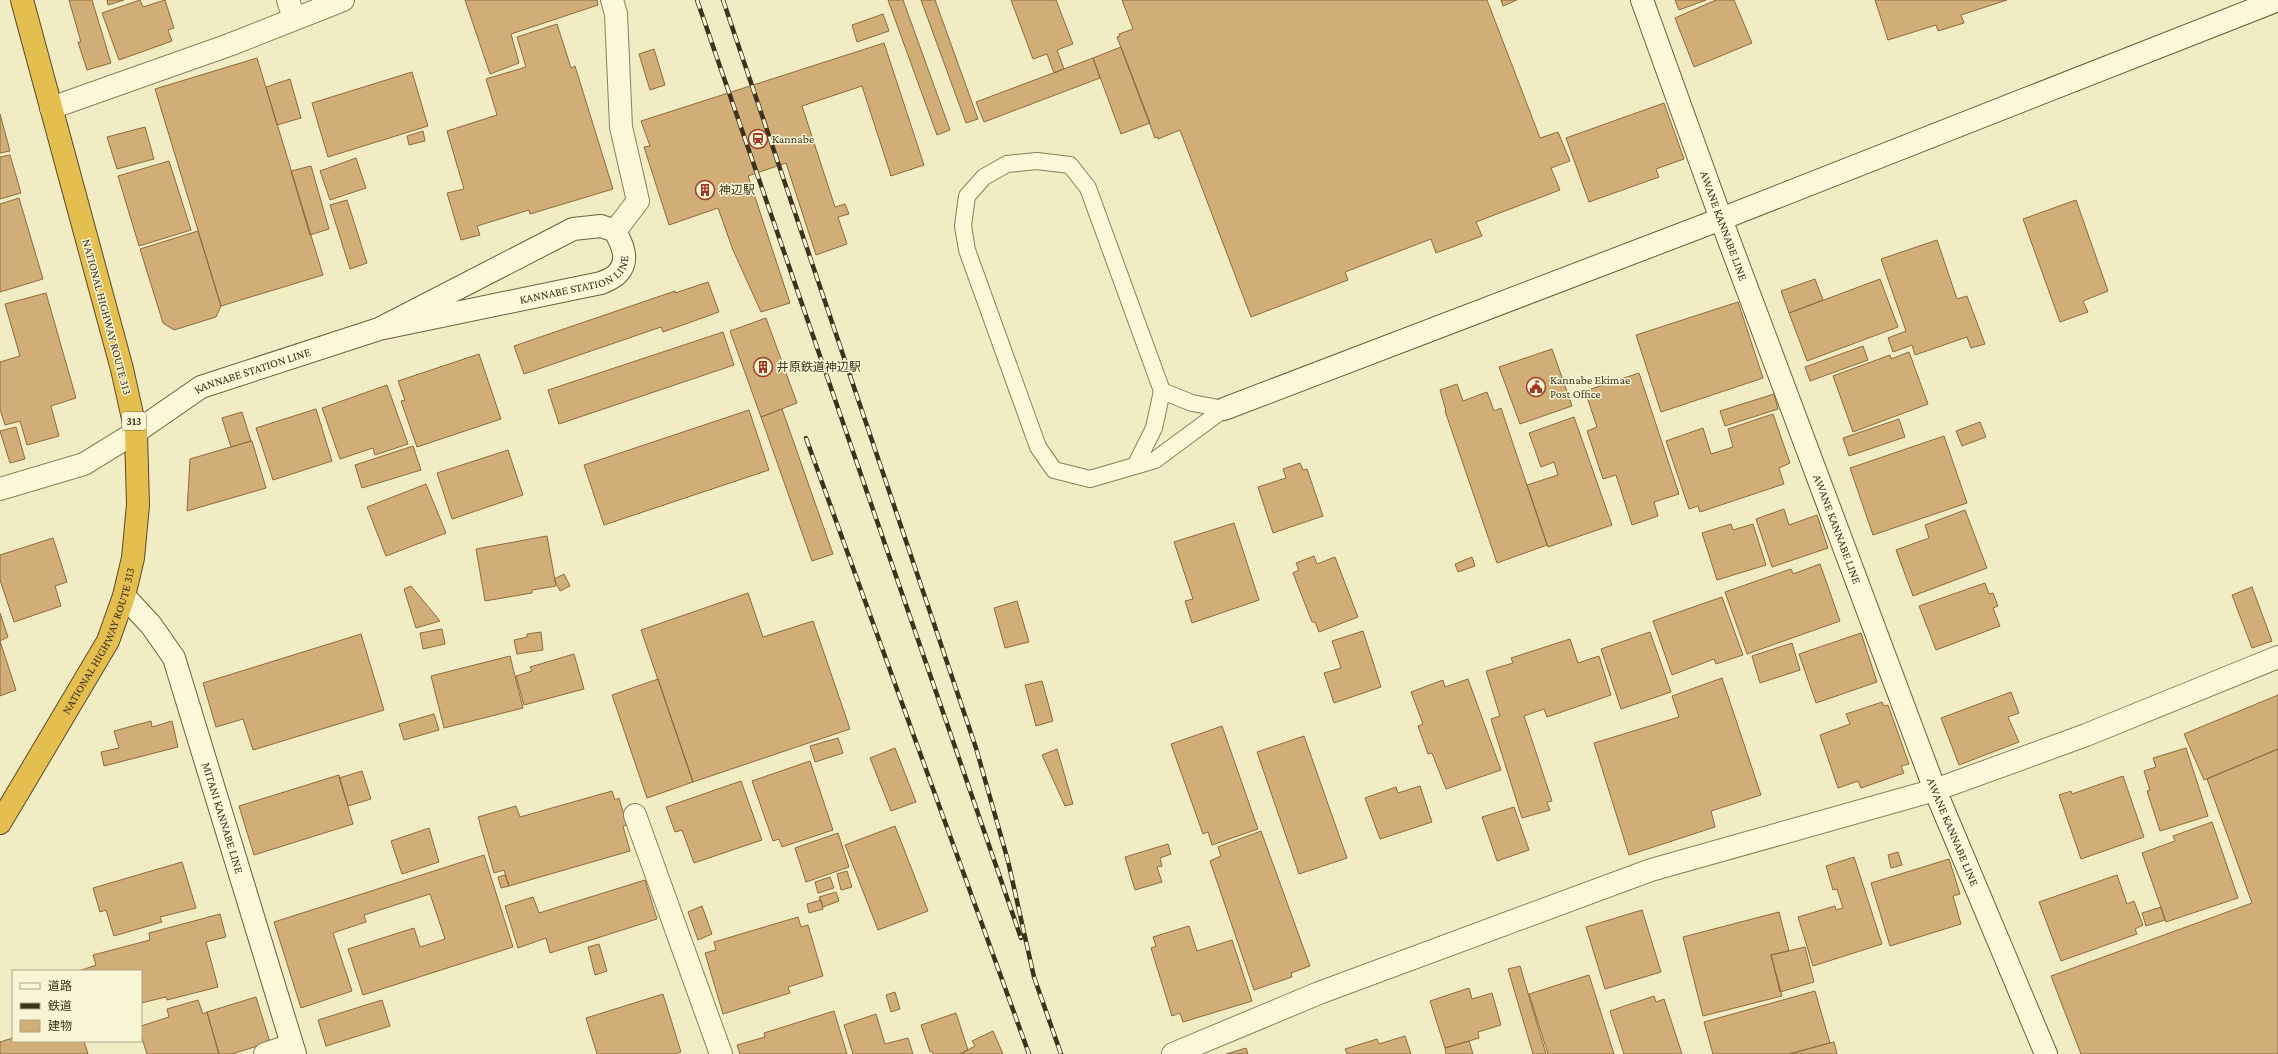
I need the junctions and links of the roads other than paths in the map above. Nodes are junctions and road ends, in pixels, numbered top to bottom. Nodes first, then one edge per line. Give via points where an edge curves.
1 (22, 0) edge
2 (343, 0) edge
3 (612, 0) edge
4 (1642, 0) edge
5 (2278, 0) edge
6 (291, 10) edge
7 (51, 108) junction
8 (1720, 219) junction
9 (615, 231) junction
10 (379, 329) junction
11 (1162, 391) junction
12 (1224, 409) junction
13 (136, 432) junction
14 (1136, 466) junction
15 (0, 490) edge
16 (124, 596) junction
17 (2278, 657) edge
18 (1935, 790) junction
19 (635, 815) dead end
20 (0, 823) edge
21 (293, 1050) edge
22 (265, 1054) edge
23 (721, 1054) edge
24 (1173, 1054) edge
25 (2046, 1054) edge

1 - 7 highway, NATIONAL HIGHWAY ROUTE 313 / 313
2 - 6 street
3 - 9 street via 616,14 621,127 638,202
4 - 8 street, AWANE KANNABE LINE
5 - 8 street
6 - 7 street via 229,45
7 - 13 highway, NATIONAL HIGHWAY ROUTE 313 / 313 via 109,316
8 - 12 street
8 - 18 street, AWANE KANNABE LINE
9 - 10 street, KANNABE STATION LINE via 601,226 573,229
9 - 10 street, KANNABE STATION LINE via 623,245 625,258 618,273 601,283
10 - 13 street, KANNABE STATION LINE via 201,387
11 - 12 lane via 1192,403
11 - 14 lane via 1154,428
11 - 14 lane via 1088,188 1070,165 1037,161 1007,164 984,177 967,196 963,226 967,250 1038,447 1054,470 1090,479
12 - 14 lane via 1155,460
13 - 15 street, KANNABE STATION LINE via 84,464
13 - 16 highway, NATIONAL HIGHWAY ROUTE 313 / 313 via 138,505 133,558
16 - 20 highway, NATIONAL HIGHWAY ROUTE 313 / 313 via 108,641
16 - 21 street, MITANI KANNABE LINE via 151,625 174,658
17 - 18 street via 2086,735
18 - 24 street via 1651,870 1319,993
18 - 25 street, AWANE KANNABE LINE
19 - 23 street
21 - 22 street

